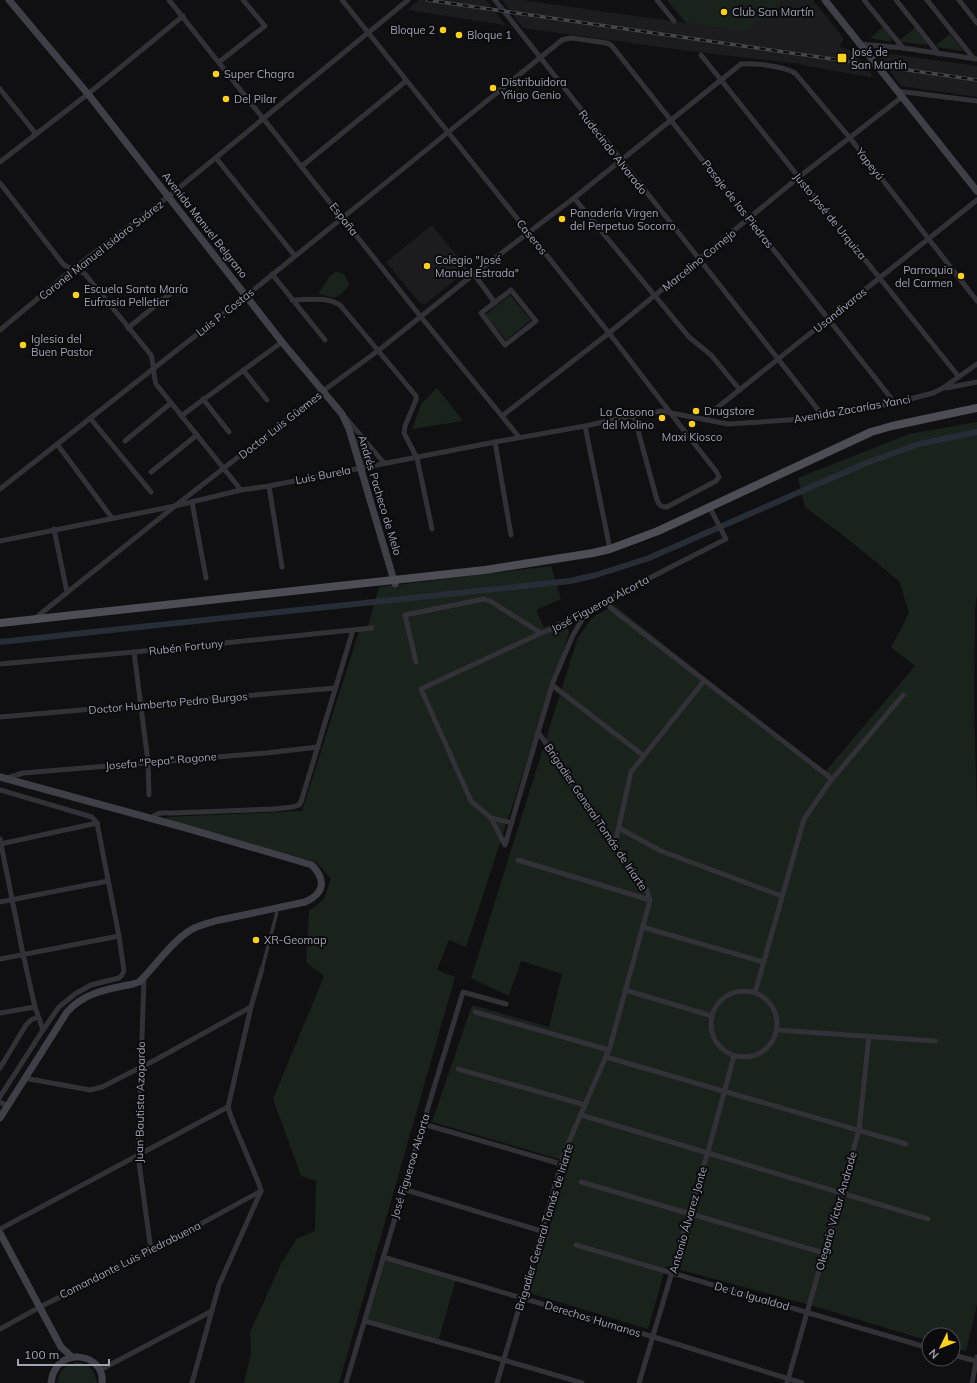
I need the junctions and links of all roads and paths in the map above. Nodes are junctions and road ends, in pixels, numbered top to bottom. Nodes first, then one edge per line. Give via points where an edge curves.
1 (9, 0) edge
2 (169, 0) edge
3 (243, 0) edge
4 (342, 0) edge
5 (408, 0) edge
6 (495, 0) edge
7 (657, 0) edge
8 (824, 0) edge
9 (864, 0) edge
10 (896, 0) edge
11 (927, 0) edge
12 (959, 0) edge
13 (183, 16) junction
14 (674, 21) dead end
15 (977, 23) edge
16 (368, 33) junction
17 (562, 40) joint
18 (860, 44) junction
19 (903, 48) junction
20 (939, 54) junction
21 (701, 55) dead end
22 (540, 59) junction
23 (975, 59) edge
24 (219, 62) junction
25 (741, 64) joint
26 (721, 80) junction
27 (406, 81) junction
28 (0, 89) edge
29 (897, 91) junction
30 (88, 94) junction
31 (902, 97) junction
32 (977, 101) edge
33 (264, 119) junction
34 (671, 120) junction
35 (448, 133) junction
36 (36, 134) junction
37 (850, 138) junction
38 (216, 158) junction
39 (620, 161) junction
40 (0, 162) edge
41 (302, 166) junction
42 (799, 177) junction
43 (0, 183) edge
44 (977, 191) edge
45 (169, 196) junction
46 (574, 198) junction
47 (977, 200) edge
48 (342, 217) junction
49 (749, 218) junction
50 (528, 232) junction
51 (929, 238) junction
52 (295, 256) junction
53 (699, 260) junction
54 (74, 269) junction
55 (272, 274) junction
56 (474, 274) junction
57 (880, 277) junction
58 (176, 289) dead end
59 (655, 295) junction
60 (246, 296) junction
61 (292, 300) junction
62 (977, 301) edge
63 (495, 303) junction
64 (420, 317) junction
65 (829, 320) junction
66 (128, 328) junction
67 (0, 330) edge
68 (608, 333) junction
69 (325, 340) dead end
70 (282, 342) junction
71 (378, 350) junction
72 (778, 360) junction
73 (977, 364) edge
74 (153, 369) junction
75 (243, 370) junction
76 (959, 378) junction
77 (977, 382) edge
78 (943, 388) junction
79 (740, 390) junction
80 (323, 391) junction
81 (203, 399) junction
82 (267, 400) dead end
83 (171, 403) junction
84 (895, 403) junction
85 (977, 408) edge
86 (670, 412) junction
87 (977, 412) edge
88 (342, 414) junction
89 (181, 416) junction
90 (502, 416) junction
91 (634, 416) junction
92 (823, 416) junction
93 (90, 418) junction
94 (703, 420) junction
95 (585, 426) junction
96 (229, 432) dead end
97 (197, 435) junction
98 (519, 437) junction
99 (125, 441) dead end
100 (495, 442) junction
101 (57, 444) junction
102 (417, 458) junction
103 (384, 463) junction
104 (224, 468) junction
105 (360, 468) junction
106 (151, 472) dead end
107 (269, 486) junction
108 (0, 489) edge
109 (241, 490) junction
110 (151, 492) dead end
111 (192, 502) junction
112 (175, 506) junction
113 (710, 509) junction
114 (112, 518) junction
115 (432, 529) dead end
116 (54, 530) junction
117 (511, 535) dead end
118 (0, 541) edge
119 (610, 549) junction
120 (282, 566) dead end
121 (206, 578) dead end
122 (395, 582) junction
123 (67, 592) junction
124 (604, 601) junction
125 (587, 610) junction
126 (33, 620) junction
127 (0, 623) edge
128 (0, 627) edge
129 (372, 628) dead end
130 (353, 630) junction
131 (542, 633) junction
132 (134, 652) junction
133 (416, 662) dead end
134 (0, 664) edge
135 (704, 681) junction
136 (552, 685) junction
137 (336, 688) junction
138 (903, 695) dead end
139 (141, 705) junction
140 (0, 717) edge
141 (538, 732) junction
142 (318, 747) junction
143 (644, 756) junction
144 (148, 762) junction
145 (3, 778) edge
146 (832, 779) junction
147 (0, 790) edge
148 (149, 795) dead end
149 (491, 818) junction
150 (151, 819) junction
151 (97, 823) junction
152 (512, 823) junction
153 (619, 828) junction
154 (0, 842) edge
155 (615, 844) junction
156 (518, 860) dead end
157 (108, 881) junction
158 (782, 896) junction
159 (12, 899) junction
160 (650, 900) junction
161 (0, 902) edge
162 (277, 908) junction
163 (642, 927) junction
164 (119, 936) junction
165 (23, 954) junction
166 (0, 959) edge
167 (764, 962) junction
168 (262, 969) joint
169 (144, 977) junction
170 (626, 990) junction
171 (755, 993) junction
172 (506, 1004) dead end
173 (35, 1007) junction
174 (251, 1007) junction
175 (475, 1012) dead end
176 (0, 1013) edge
177 (712, 1016) junction
178 (38, 1017) junction
179 (43, 1030) junction
180 (777, 1030) junction
181 (869, 1036) junction
182 (935, 1041) dead end
183 (609, 1050) junction
184 (606, 1056) junction
185 (734, 1056) junction
186 (0, 1068) edge
187 (140, 1068) junction
188 (458, 1069) dead end
189 (24, 1078) junction
190 (724, 1091) junction
191 (0, 1097) edge
192 (0, 1102) edge
193 (585, 1105) junction
194 (7, 1106) junction
195 (228, 1108) junction
196 (581, 1115) junction
197 (0, 1118) edge
198 (423, 1124) junction
199 (859, 1130) junction
200 (906, 1144) dead end
201 (708, 1152) junction
202 (138, 1155) junction
203 (561, 1164) junction
204 (581, 1182) dead end
205 (403, 1189) junction
206 (261, 1191) junction
207 (841, 1192) junction
208 (690, 1214) junction
209 (928, 1218) dead end
210 (0, 1229) edge
211 (541, 1231) junction
212 (0, 1233) edge
213 (576, 1245) dead end
214 (151, 1251) junction
215 (824, 1253) junction
216 (383, 1257) junction
217 (672, 1273) junction
218 (522, 1298) junction
219 (40, 1307) junction
220 (212, 1310) junction
221 (807, 1312) junction
222 (365, 1320) junction
223 (0, 1330) edge
224 (654, 1337) junction
225 (921, 1346) edge
226 (61, 1347) junction
227 (961, 1356) edge
228 (72, 1357) junction
229 (504, 1359) junction
230 (977, 1359) edge
231 (62, 1361) junction
232 (100, 1370) junction
233 (788, 1381) edge
234 (104, 1382) edge
235 (51, 1383) edge
236 (192, 1383) edge
237 (346, 1383) edge
238 (497, 1383) edge
239 (582, 1383) edge
240 (639, 1383) edge
241 (802, 1383) edge
242 (972, 1383) edge

1 - 30 main road, Avenida Manuel Belgrano
2 - 13 street, España
3 - 24 street via 265,26
4 - 16 street, Caseros
5 - 16 street, Coronel Manuel Isidoro Suárez
6 - 22 street, Rudecindo Alvarado
7 - 14 street
8 - 18 main road
9 - 19 street
10 - 20 street
11 - 23 street
12 - 15 street
13 - 24 street, España
13 - 30 street
16 - 27 street, Caseros
16 - 33 street, Coronel Manuel Isidoro Suárez
17 - 22 street, Luis P. Costas
17 - 34 street, Pasaje de las Piedras via 571,38 612,46
18 - 19 street
18 - 29 main road
19 - 20 street
20 - 23 street
21 - 26 street, Justo José de Urquiza
22 - 35 street, Luis P. Costas
22 - 39 street, Rudecindo Alvarado
24 - 33 street, España
25 - 26 street, Doctor Luis Güemes
25 - 37 street, Yapeyú via 795,73
26 - 34 street, Doctor Luis Güemes
26 - 42 street, Justo José de Urquiza
27 - 35 street, Caseros
27 - 41 street
28 - 36 street
29 - 31 main road
29 - 32 street
30 - 36 street
30 - 45 main road, Avenida Manuel Belgrano
31 - 37 street, Marcelino Cornejo
31 - 44 main road
33 - 38 street, Coronel Manuel Isidoro Suárez
33 - 41 street, España
34 - 39 street, Doctor Luis Güemes
34 - 49 street, Pasaje de las Piedras
35 - 48 street, Luis P. Costas
35 - 50 street, Caseros
36 - 40 street
37 - 42 street, Marcelino Cornejo
37 - 51 street, Yapeyú
38 - 45 street, Coronel Manuel Isidoro Suárez
38 - 52 street
39 - 46 street, Doctor Luis Güemes
39 - 53 street, Rudecindo Alvarado
41 - 48 street, España
42 - 49 street, Marcelino Cornejo
42 - 57 street, Justo José de Urquiza
43 - 54 street via 63,264
45 - 54 street, Coronel Manuel Isidoro Suárez
45 - 60 main road, Avenida Manuel Belgrano
46 - 50 street, Doctor Luis Güemes
46 - 59 street
47 - 51 street, Usandivaras
48 - 52 street, Luis P. Costas
48 - 64 street, España
49 - 53 street, Marcelino Cornejo
49 - 65 street, Pasaje de las Piedras
50 - 56 street, Doctor Luis Güemes
50 - 68 street, Caseros
51 - 57 street, Usandivaras
51 - 62 street, Yapeyú
52 - 55 street, Luis P. Costas
53 - 59 street, Marcelino Cornejo
53 - 72 street, Rudecindo Alvarado
54 - 66 street via 85,274
54 - 67 street, Coronel Manuel Isidoro Suárez
55 - 60 street, Luis P. Costas
55 - 61 street
56 - 63 street
56 - 64 street, Doctor Luis Güemes
57 - 65 street, Usandivaras
57 - 76 street, Justo José de Urquiza
58 - 66 street
59 - 68 street, Marcelino Cornejo
59 - 79 street via 689,337 711,355
60 - 70 main road, Avenida Manuel Belgrano
60 - 74 street, Luis P. Costas
61 - 69 street
61 - 71 street via 324,299 340,305
63 - 63 street via 511,290 536,321 505,345 481,313
64 - 71 street, Doctor Luis Güemes
64 - 90 street, España
65 - 72 street, Usandivaras
65 - 84 street, Pasaje de las Piedras
66 - 74 street via 150,355
68 - 86 street, Caseros
68 - 90 street, Marcelino Cornejo
70 - 75 street
70 - 80 main road, Avenida Manuel Belgrano
71 - 80 street, Doctor Luis Güemes
71 - 102 street via 416,396 404,433
72 - 79 street, Usandivaras
72 - 92 street, Rudecindo Alvarado
73 - 76 street, Avenida Zacarías Yanci
74 - 83 street via 156,384
74 - 93 street, Luis P. Costas
75 - 81 street
75 - 82 street
76 - 78 street, Avenida Zacarías Yanci
77 - 78 street
78 - 84 street, Avenida Zacarías Yanci
79 - 94 street, Usandivaras
80 - 88 main road, Avenida Manuel Belgrano
80 - 104 street, Doctor Luis Güemes
81 - 89 street
81 - 96 street
83 - 89 street
83 - 99 street
84 - 92 street, Avenida Zacarías Yanci
85 - 113 main road via 871,432
86 - 91 street, Luis Burela via 661,410
86 - 91 street, Caseros via 719,477 704,488 667,507 663,507 657,500
86 - 94 street, Avenida Zacarías Yanci
87 - 113 main road via 919,424 867,439
88 - 103 street, Avenida Manuel Belgrano
88 - 105 main road, Andrés Pacheco de Melo
89 - 97 street
90 - 98 street, España
91 - 95 street, Luis Burela
92 - 94 street, Avenida Zacarías Yanci via 728,424
93 - 101 street, Luis P. Costas
93 - 110 street
95 - 98 street, Luis Burela
95 - 119 street
97 - 104 street
97 - 106 street
98 - 100 street, Luis Burela
100 - 102 street, Luis Burela
100 - 117 street
101 - 108 street, Luis P. Costas
101 - 114 street
102 - 103 street, Luis Burela
102 - 115 street
103 - 105 street, Luis Burela
104 - 109 street
104 - 112 street, Doctor Luis Güemes
105 - 107 street, Luis Burela
105 - 122 main road, Andrés Pacheco de Melo
107 - 109 street, Luis Burela
107 - 120 street
109 - 111 street, Luis Burela
111 - 112 street, Luis Burela
111 - 121 street
112 - 114 street, Luis Burela
112 - 123 street, Doctor Luis Güemes
113 - 119 main road
113 - 122 main road via 644,540 608,552 534,567
113 - 124 street, José Figueroa Alcorta via 726,540
114 - 116 street, Luis Burela
116 - 118 street, Luis Burela
116 - 123 street
119 - 122 main road
122 - 126 main road
122 - 128 main road via 202,607
123 - 126 street, Doctor Luis Güemes
124 - 125 street, José Figueroa Alcorta
124 - 135 street
125 - 131 street, José Figueroa Alcorta
125 - 136 street via 573,635
126 - 127 main road
129 - 130 street, Rubén Fortuny
130 - 132 street, Rubén Fortuny
130 - 137 street
131 - 133 street, José Figueroa Alcorta via 484,599 405,615
131 - 149 street via 421,689 471,800
132 - 134 street, Rubén Fortuny
132 - 139 street
135 - 143 street
135 - 146 street
136 - 141 street
136 - 143 street
137 - 139 street, Doctor Humberto Pedro Burgos
137 - 142 street
138 - 146 street
139 - 140 street, Doctor Humberto Pedro Burgos
139 - 144 street
141 - 152 street
141 - 155 street, Brigadier General Tomás de Iriarte
142 - 144 street, Josefa "Pepa" Ragone
142 - 150 street via 299,805 274,809 162,812 154,814
143 - 153 street via 631,772
144 - 145 street, Josefa "Pepa" Ragone via 23,773
144 - 148 street
145 - 150 main road
146 - 158 street via 804,819
147 - 151 street via 92,817
149 - 152 street
149 - 152 street via 505,845
150 - 162 main road via 312,865 321,878 319,892 305,902
151 - 154 street
151 - 157 street
153 - 155 street
153 - 158 street via 661,851
154 - 159 street
155 - 160 street, Brigadier General Tomás de Iriarte via 647,891
156 - 160 street
157 - 159 street
157 - 164 street
158 - 167 street
159 - 161 street
159 - 165 street
160 - 163 street, Brigadier General Tomás de Iriarte
162 - 168 street
162 - 169 main road via 208,923 189,930
163 - 167 street
163 - 170 street, Brigadier General Tomás de Iriarte
164 - 165 street
164 - 179 street via 124,971 122,975 91,985 75,994 59,1007
165 - 166 street
165 - 173 street
167 - 171 street
168 - 174 street
169 - 187 street, Juan Bautista Azopardo
169 - 189 main road via 133,984 90,994 72,1005
170 - 177 street
170 - 183 street, Brigadier General Tomás de Iriarte
171 - 177 street via 740,991 729,994 713,1010
171 - 180 street via 769,1003 775,1012
172 - 198 street, José Figueroa Alcorta via 464,992
173 - 176 street
173 - 178 street
174 - 187 street
174 - 195 street
175 - 183 street
177 - 185 street via 711,1032 716,1043
178 - 179 street
178 - 186 street via 26,1025
179 - 191 street
180 - 181 street
180 - 185 street via 772,1043 764,1051 744,1058
181 - 182 street
181 - 199 street, Olegario Víctor Andrade
183 - 184 street, Brigadier General Tomás de Iriarte
184 - 190 street
184 - 193 street, Brigadier General Tomás de Iriarte
185 - 190 street, Antonio Álvarez Jonte
187 - 189 street via 102,1087 90,1090
187 - 202 street, Juan Bautista Azopardo
188 - 193 street
189 - 194 main road
190 - 199 street
190 - 201 street, Antonio Álvarez Jonte
192 - 194 street
193 - 196 street, Brigadier General Tomás de Iriarte
194 - 197 main road
195 - 202 street
195 - 206 street
196 - 201 street
196 - 203 street, Brigadier General Tomás de Iriarte
198 - 203 street
198 - 205 street, José Figueroa Alcorta
199 - 200 street
199 - 207 street, Olegario Víctor Andrade
201 - 207 street
201 - 208 street, Antonio Álvarez Jonte
202 - 210 street
202 - 214 street, Juan Bautista Azopardo
203 - 211 street, Brigadier General Tomás de Iriarte
204 - 208 street
205 - 211 street
205 - 216 street, José Figueroa Alcorta
206 - 214 street, Comandante Luis Piedrabuena
206 - 220 street via 219,1285
207 - 209 street
207 - 215 street, Olegario Víctor Andrade
208 - 215 street
208 - 217 street, Antonio Álvarez Jonte
211 - 218 street, Brigadier General Tomás de Iriarte
212 - 219 main road
213 - 217 street, De La Igualdad
214 - 219 street, Comandante Luis Piedrabuena
215 - 221 street, Olegario Víctor Andrade
216 - 218 street, Derechos Humanos
216 - 222 street, José Figueroa Alcorta
217 - 221 street, De La Igualdad
217 - 224 street, Antonio Álvarez Jonte
218 - 224 street, Derechos Humanos
218 - 229 street, Brigadier General Tomás de Iriarte
219 - 223 street, Comandante Luis Piedrabuena
219 - 226 main road
220 - 232 street
220 - 236 street
221 - 225 street, De La Igualdad
221 - 233 street, Olegario Víctor Andrade
222 - 229 street
222 - 237 street, José Figueroa Alcorta
224 - 233 street, Derechos Humanos
224 - 240 street, Antonio Álvarez Jonte
226 - 228 main road
226 - 231 main road
227 - 230 street
228 - 231 main road
228 - 232 main road via 82,1357
229 - 238 street, Brigadier General Tomás de Iriarte
229 - 239 street
230 - 242 street
231 - 235 main road via 54,1370
232 - 234 main road
233 - 241 street, Derechos Humanos

